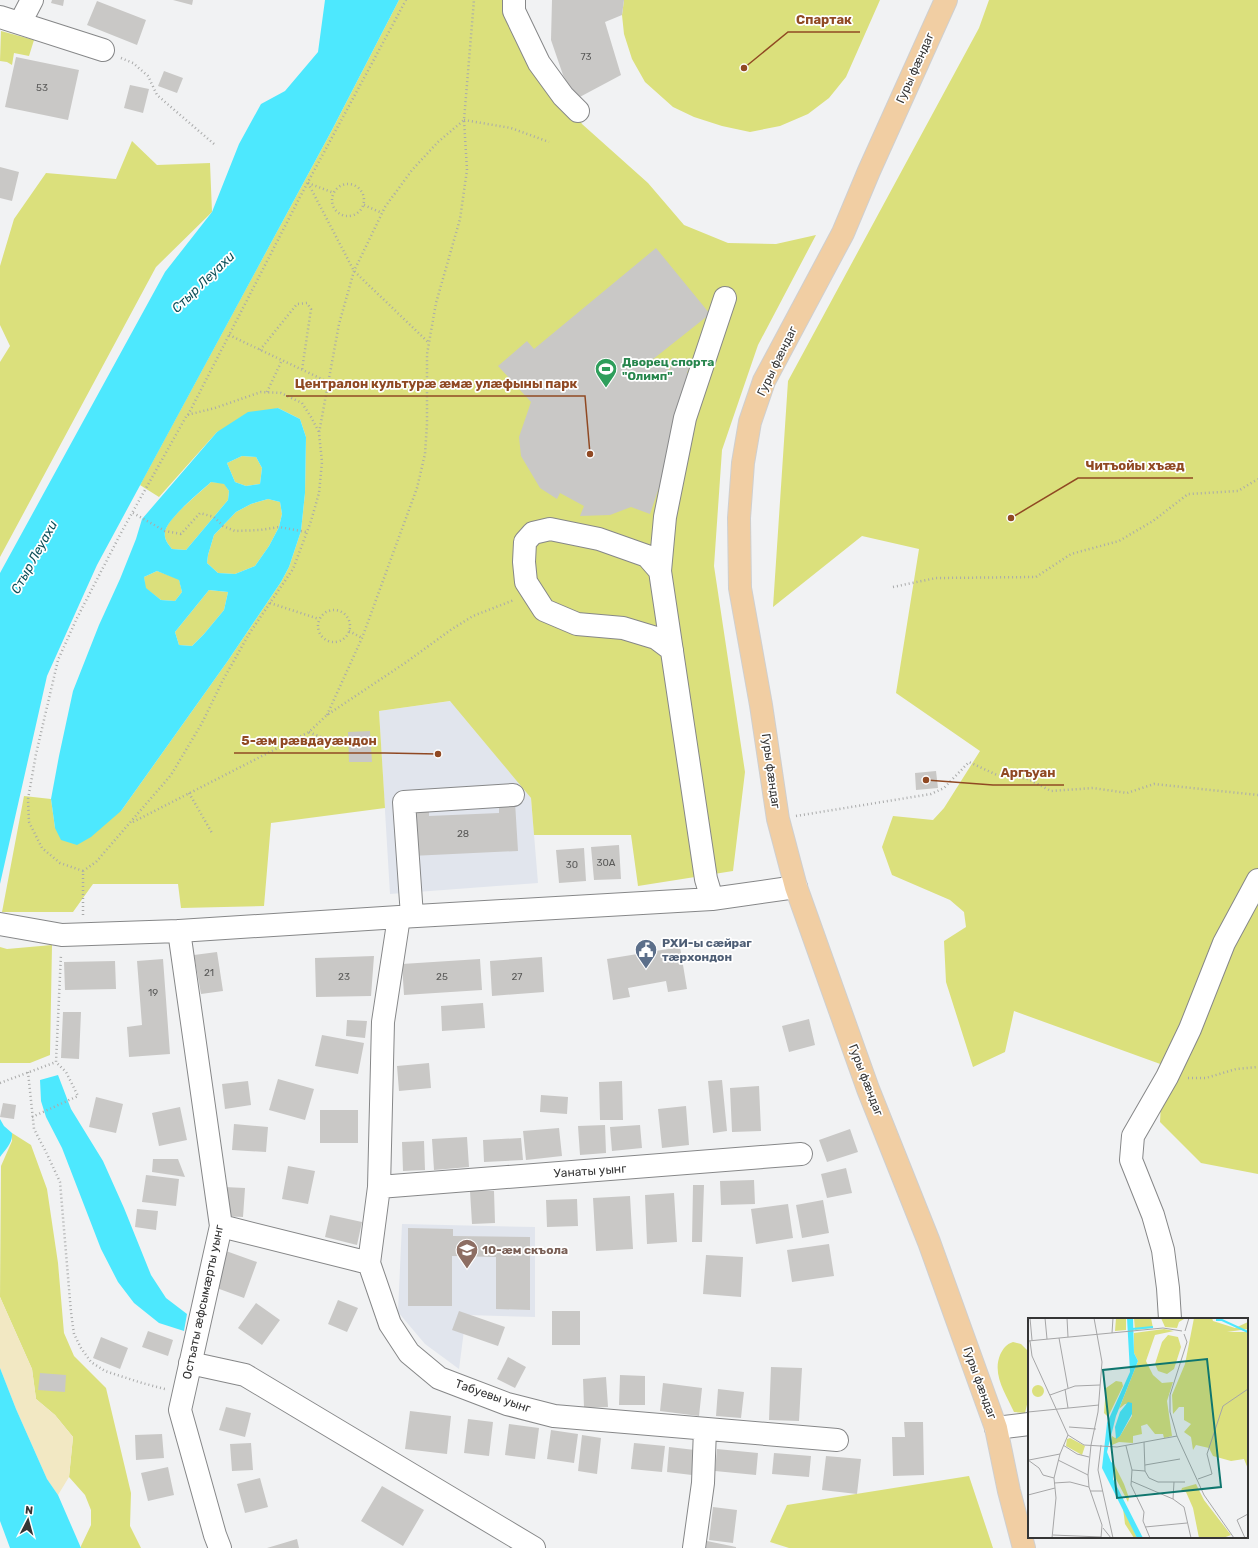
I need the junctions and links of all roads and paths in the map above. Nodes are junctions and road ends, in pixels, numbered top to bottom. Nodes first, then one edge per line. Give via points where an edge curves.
1 (32, 0) edge
2 (406, 0) edge
3 (474, 0) edge
4 (514, 0) edge
5 (946, 0) edge
6 (10, 20) edge
7 (103, 50) joint
8 (578, 111) dead end
9 (464, 120) junction
10 (549, 142) dead end
11 (214, 144) dead end
12 (307, 183) junction
13 (334, 193) junction
14 (364, 205) junction
15 (382, 213) junction
16 (354, 271) junction
17 (726, 298) dead end
18 (228, 335) junction
19 (429, 343) junction
20 (260, 350) junction
21 (282, 360) junction
22 (302, 370) junction
23 (328, 382) junction
24 (267, 392) junction
25 (187, 415) junction
26 (319, 433) junction
27 (1258, 479) edge
28 (132, 513) junction
29 (306, 532) junction
30 (660, 571) junction
31 (892, 587) dead end
32 (534, 595) junction
33 (270, 603) junction
34 (319, 619) junction
35 (350, 631) junction
36 (362, 638) junction
37 (672, 650) junction
38 (327, 715) junction
39 (310, 732) junction
40 (339, 745) dead end
41 (189, 793) junction
42 (513, 795) dead end
43 (1258, 795) edge
44 (778, 819) junction
45 (131, 823) junction
46 (212, 833) dead end
47 (83, 871) junction
48 (1258, 880) edge
49 (796, 887) junction
50 (712, 899) junction
51 (406, 916) junction
52 (2, 925) edge
53 (179, 931) junction
54 (72, 935) junction
55 (56, 1062) junction
56 (1258, 1067) edge
57 (28, 1072) junction
58 (1167, 1077) junction
59 (0, 1083) edge
60 (32, 1117) junction
61 (801, 1154) dead end
62 (379, 1187) junction
63 (221, 1226) junction
64 (369, 1263) junction
65 (1170, 1318) edge
66 (190, 1363) junction
67 (184, 1391) junction
68 (1028, 1424) edge
69 (996, 1428) junction
70 (705, 1429) junction
71 (837, 1440) dead end
72 (220, 1548) edge
73 (534, 1548) edge
74 (694, 1548) edge
75 (1024, 1548) edge

1 - 6 street
2 - 12 path
3 - 9 path
4 - 8 street via 514,11 539,64
5 - 44 main road, Гуры фӕндаг via 843,232 764,381 750,422 743,463 739,518 740,588
6 - 7 street
7 - 11 path via 133,63 148,76 157,95
9 - 10 path via 511,128
9 - 15 path via 438,142 412,170
9 - 19 path via 467,170 460,219 436,303
12 - 13 path
12 - 16 path
12 - 18 path
13 - 14 path via 342,185 352,184 364,195
13 - 14 path via 334,208 342,215 358,214
14 - 15 path
15 - 16 path
16 - 19 path
16 - 23 path via 339,324
17 - 30 street via 685,418 665,517
18 - 20 path
18 - 25 path
19 - 36 path via 425,454 417,488
20 - 21 path
20 - 22 path via 297,304 306,303 311,309
21 - 22 path
21 - 24 path
22 - 23 path
23 - 26 path
24 - 25 path
24 - 26 path via 281,393 302,403
25 - 28 path
26 - 29 path via 322,462 319,493
27 - 31 path via 1238,491 1188,494 1152,521 1119,541 1071,554 1036,577 936,578
28 - 29 path via 165,531 182,534 200,513 214,517 223,526 235,531 279,527
28 - 47 path via 58,660 28,799 29,822 42,848 60,863
29 - 33 path via 294,569
30 - 32 street via 647,556 599,539 550,529 533,532 526,542 524,562 526,582
30 - 37 street
32 - 37 street via 544,610 577,624 623,628 656,638
32 - 38 path via 505,602 473,616
33 - 34 path
33 - 45 path via 237,654 202,723 171,774
34 - 35 path via 327,612 338,611 349,621
34 - 35 path via 318,630 328,642 343,640
35 - 36 path
36 - 38 path
37 - 50 street via 706,879
38 - 39 path
39 - 40 path
39 - 41 path
41 - 45 path
41 - 46 path
42 - 51 street via 404,802
43 - 44 path via 1154,784 1127,793 1093,788 1051,791 1028,779 997,775 969,762 944,788 931,794
44 - 49 main road, Гуры фӕндаг
45 - 47 path via 96,862
47 - 54 path
48 - 58 street via 1224,943 1190,1029
49 - 50 street
49 - 69 main road, Гуры фӕндаг via 868,1089 930,1242
50 - 51 street
51 - 53 street
51 - 62 street via 383,1022
52 - 54 street
53 - 54 street
53 - 63 street, Остъаты æфсымæрты уынг
54 - 55 path
55 - 57 path
55 - 60 path via 66,1072 78,1096
56 - 58 path via 1236,1069 1206,1078
57 - 59 path
57 - 60 path
58 - 65 street via 1133,1136 1131,1160 1153,1215 1163,1250
60 - 67 path via 34,1129 60,1182 71,1312 74,1334 80,1348 91,1362 105,1371 142,1383
61 - 62 street, Уанаты уынг
62 - 64 street
63 - 64 street
63 - 66 street, Остъаты æфсымæрты уынг
64 - 70 street, Табуевы уынг via 390,1324 409,1353 439,1378 507,1404 554,1416
66 - 67 street, Остъаты æфсымæрты уынг
66 - 73 street via 245,1374
67 - 72 street, Остъаты æфсымæрты уынг via 180,1410 214,1535
68 - 69 street
69 - 75 main road, Гуры фӕндаг
70 - 71 street, Табуевы уынг
70 - 74 street via 704,1483

